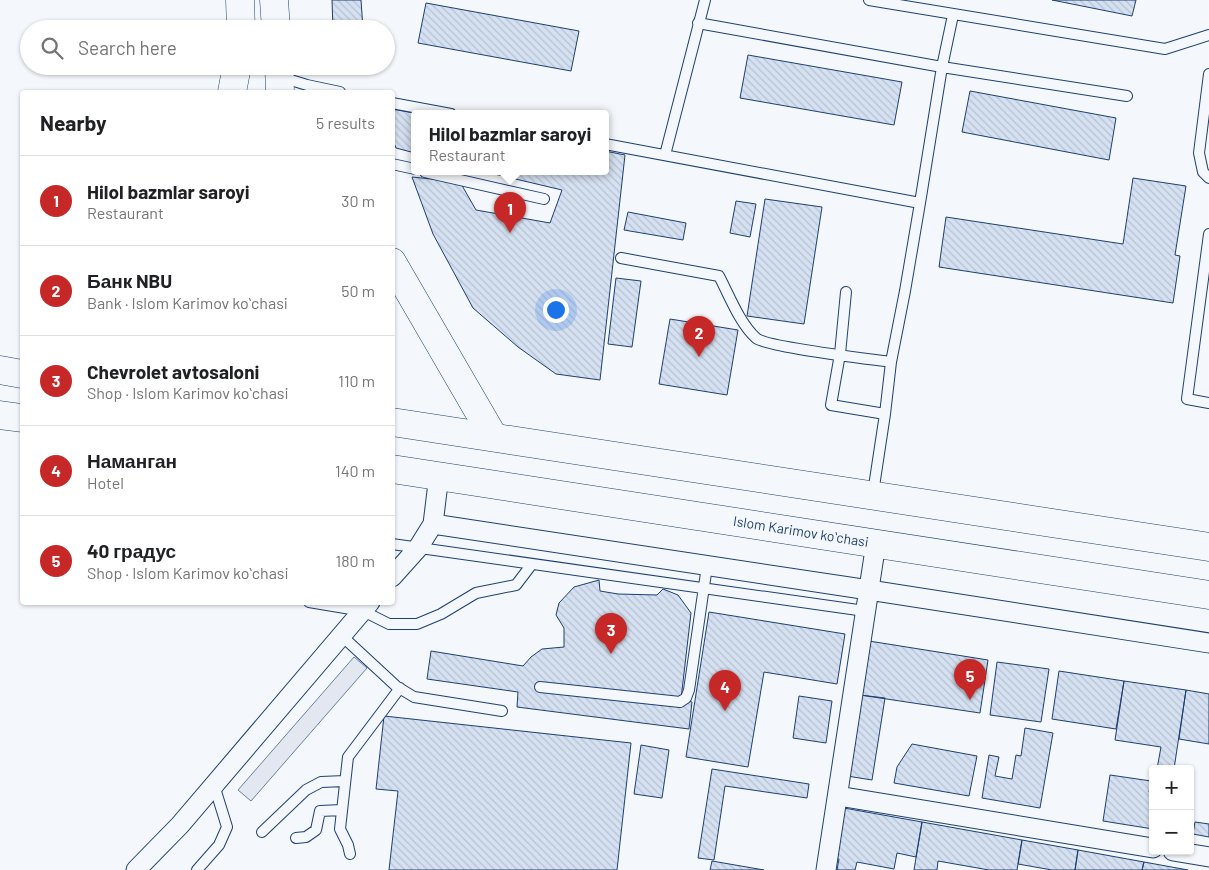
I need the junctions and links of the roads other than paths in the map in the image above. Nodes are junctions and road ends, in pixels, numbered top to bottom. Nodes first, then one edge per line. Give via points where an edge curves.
1 (240, 0) edge
2 (274, 0) edge
3 (705, 0) edge
4 (869, 0) edge
5 (953, 15) junction
6 (241, 20) edge
7 (275, 20) edge
8 (698, 23) junction
9 (1209, 35) edge
10 (942, 67) junction
11 (1209, 74) edge
12 (235, 75) edge
13 (242, 75) edge
14 (282, 82) edge
15 (232, 90) edge
16 (243, 90) edge
17 (331, 90) edge
18 (1127, 96) dead end
19 (395, 104) edge
20 (430, 110) edge
21 (1206, 115) edge
22 (609, 145) edge
23 (666, 155) junction
24 (395, 165) edge
25 (411, 168) edge
26 (438, 175) edge
27 (1209, 178) edge
28 (544, 199) dead end
29 (920, 203) junction
30 (1209, 234) edge
31 (621, 258) dead end
32 (395, 267) edge
33 (846, 292) dead end
34 (840, 354) junction
35 (891, 362) junction
36 (0, 370) edge
37 (20, 374) edge
38 (1209, 403) edge
39 (885, 414) junction
40 (0, 415) edge
41 (20, 418) edge
42 (395, 422) edge
43 (493, 436) junction
44 (395, 469) edge
45 (440, 475) junction
46 (873, 497) junction
47 (432, 524) junction
48 (876, 543) junction
49 (395, 544) edge
50 (418, 548) junction
51 (1209, 548) edge
52 (532, 564) junction
53 (707, 566) junction
54 (395, 574) edge
55 (703, 588) junction
56 (869, 590) junction
57 (1209, 595) edge
58 (344, 605) edge
59 (367, 607) edge
60 (865, 611) junction
61 (342, 636) junction
62 (1209, 643) edge
63 (540, 687) dead end
64 (400, 688) junction
65 (502, 712) dead end
66 (345, 781) junction
67 (214, 786) junction
68 (838, 796) junction
69 (342, 810) junction
70 (262, 832) dead end
71 (296, 838) dead end
72 (1149, 847) edge
73 (350, 854) dead end
74 (1194, 854) edge
75 (1209, 857) edge
76 (136, 870) edge
77 (197, 870) edge
78 (826, 870) edge

1 - 6 main road
2 - 7 main road
3 - 8 lane
4 - 5 lane
5 - 9 lane via 1165,49
5 - 10 lane
8 - 10 lane
8 - 23 lane
10 - 18 lane
10 - 29 lane
11 - 21 lane
12 - 15 main road
13 - 16 main road
14 - 17 lane
19 - 20 lane
21 - 27 lane via 1199,153 1203,172
22 - 23 lane
23 - 29 lane
24 - 25 lane
26 - 28 lane
29 - 35 lane
30 - 38 lane via 1187,399
31 - 34 lane via 719,276 745,324 758,340
32 - 43 main road
33 - 34 lane
34 - 35 lane
34 - 39 lane via 831,405
35 - 39 lane
36 - 37 main road
39 - 46 lane
40 - 41 main road
42 - 43 main road
43 - 46 main road
44 - 45 main road, Islom Karimov koʻchasi
45 - 47 street
45 - 48 main road, Islom Karimov koʻchasi
46 - 51 main road
47 - 50 street
47 - 53 street
48 - 56 street
48 - 57 main road, Islom Karimov koʻchasi
49 - 50 lane
50 - 52 lane
50 - 54 street
52 - 55 lane
52 - 59 lane via 516,585 476,593 417,624 389,624
53 - 55 lane
53 - 56 street
55 - 60 lane
55 - 63 lane via 689,690 680,702
56 - 60 street
56 - 62 street
58 - 59 lane
59 - 61 street
60 - 68 street
61 - 64 lane
61 - 67 street
64 - 65 lane via 414,697
64 - 66 lane via 348,757
66 - 69 lane
66 - 70 lane via 321,782 306,790
67 - 76 street
67 - 77 lane via 227,827 219,845
68 - 72 street
68 - 78 street
69 - 71 lane via 320,811 316,830
69 - 73 lane via 340,830
74 - 75 street

